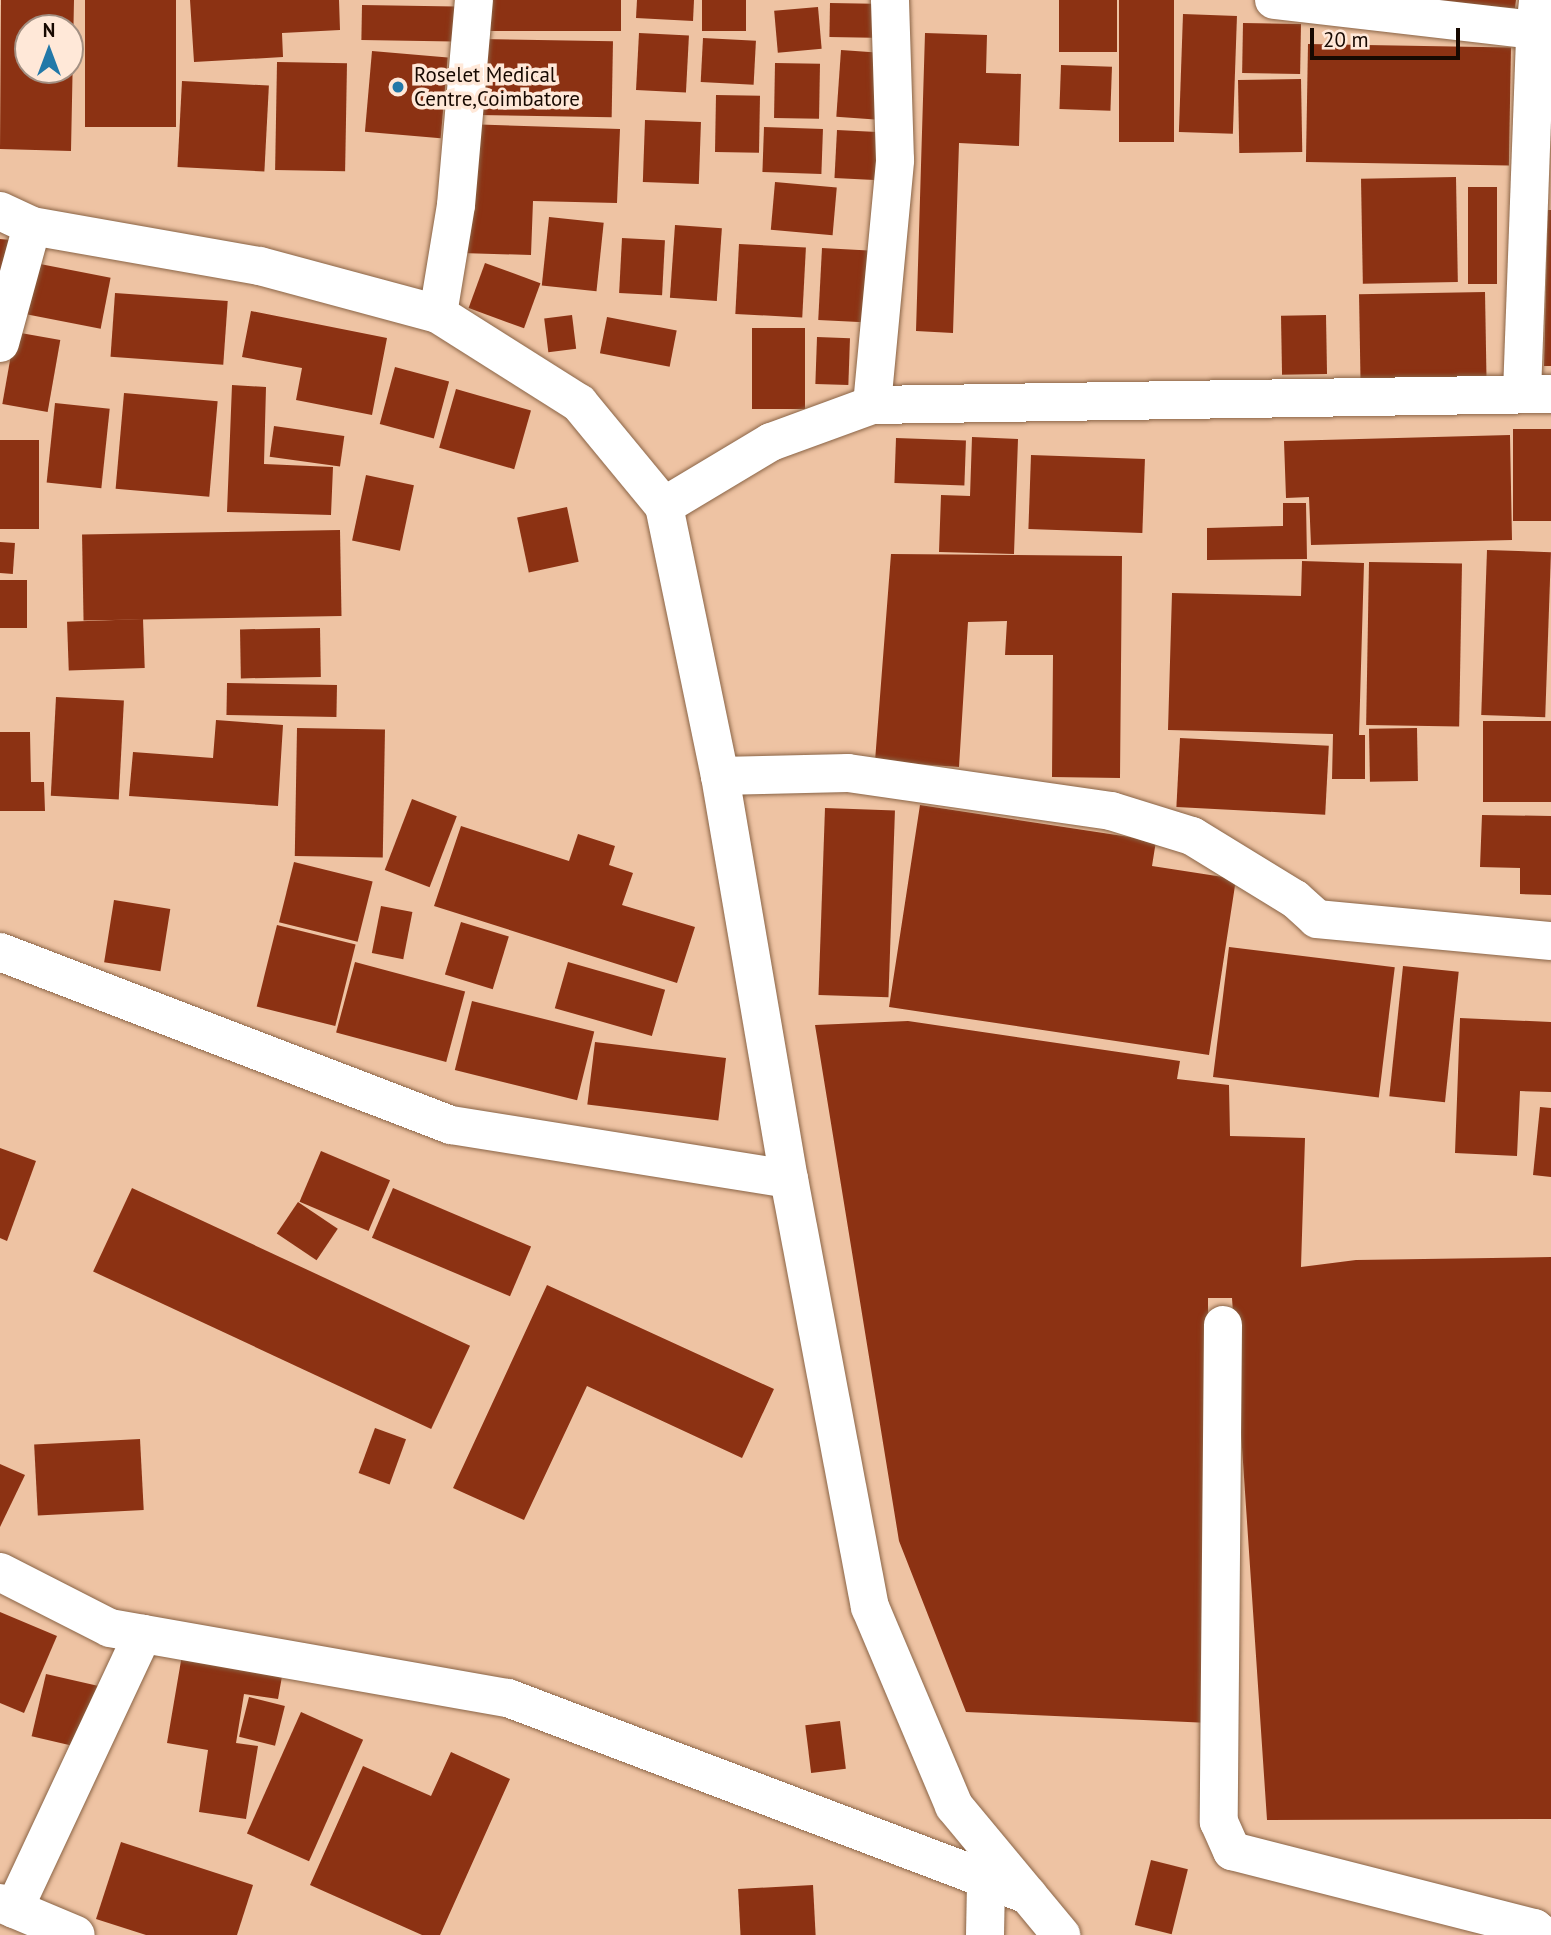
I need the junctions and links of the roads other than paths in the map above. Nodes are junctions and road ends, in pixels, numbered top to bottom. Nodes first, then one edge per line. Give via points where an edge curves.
1 (474, 0) edge
2 (890, 0) edge
3 (1274, 0) edge
4 (1537, 15) edge
5 (16, 218) edge
6 (438, 314) junction
7 (0, 342) edge
8 (1536, 394) edge
9 (872, 405) junction
10 (664, 506) junction
11 (720, 776) junction
12 (1551, 941) edge
13 (0, 952) edge
14 (789, 1179) junction
15 (1223, 1325) dead end
16 (0, 1572) edge
17 (143, 1634) junction
18 (986, 1881) junction
19 (1028, 1895) junction
20 (7, 1906) edge
21 (76, 1935) edge
22 (985, 1935) edge
23 (1062, 1935) edge
24 (1543, 1935) edge

1 - 6 street via 456,205
2 - 9 street via 895,160
3 - 4 street
4 - 8 street
5 - 6 street via 260,266
5 - 7 street
6 - 10 street via 579,403
8 - 9 street
9 - 10 street via 771,442
10 - 11 street
11 - 12 street via 848,773 1111,811 1192,836 1295,899 1317,919
11 - 14 street
13 - 14 street via 451,1125
14 - 19 street via 870,1607 954,1806
15 - 24 street via 1219,1822 1232,1851 1534,1928
16 - 17 street via 110,1628
17 - 18 street via 508,1698
17 - 20 street
18 - 19 street
18 - 22 street
19 - 23 street
20 - 21 street

